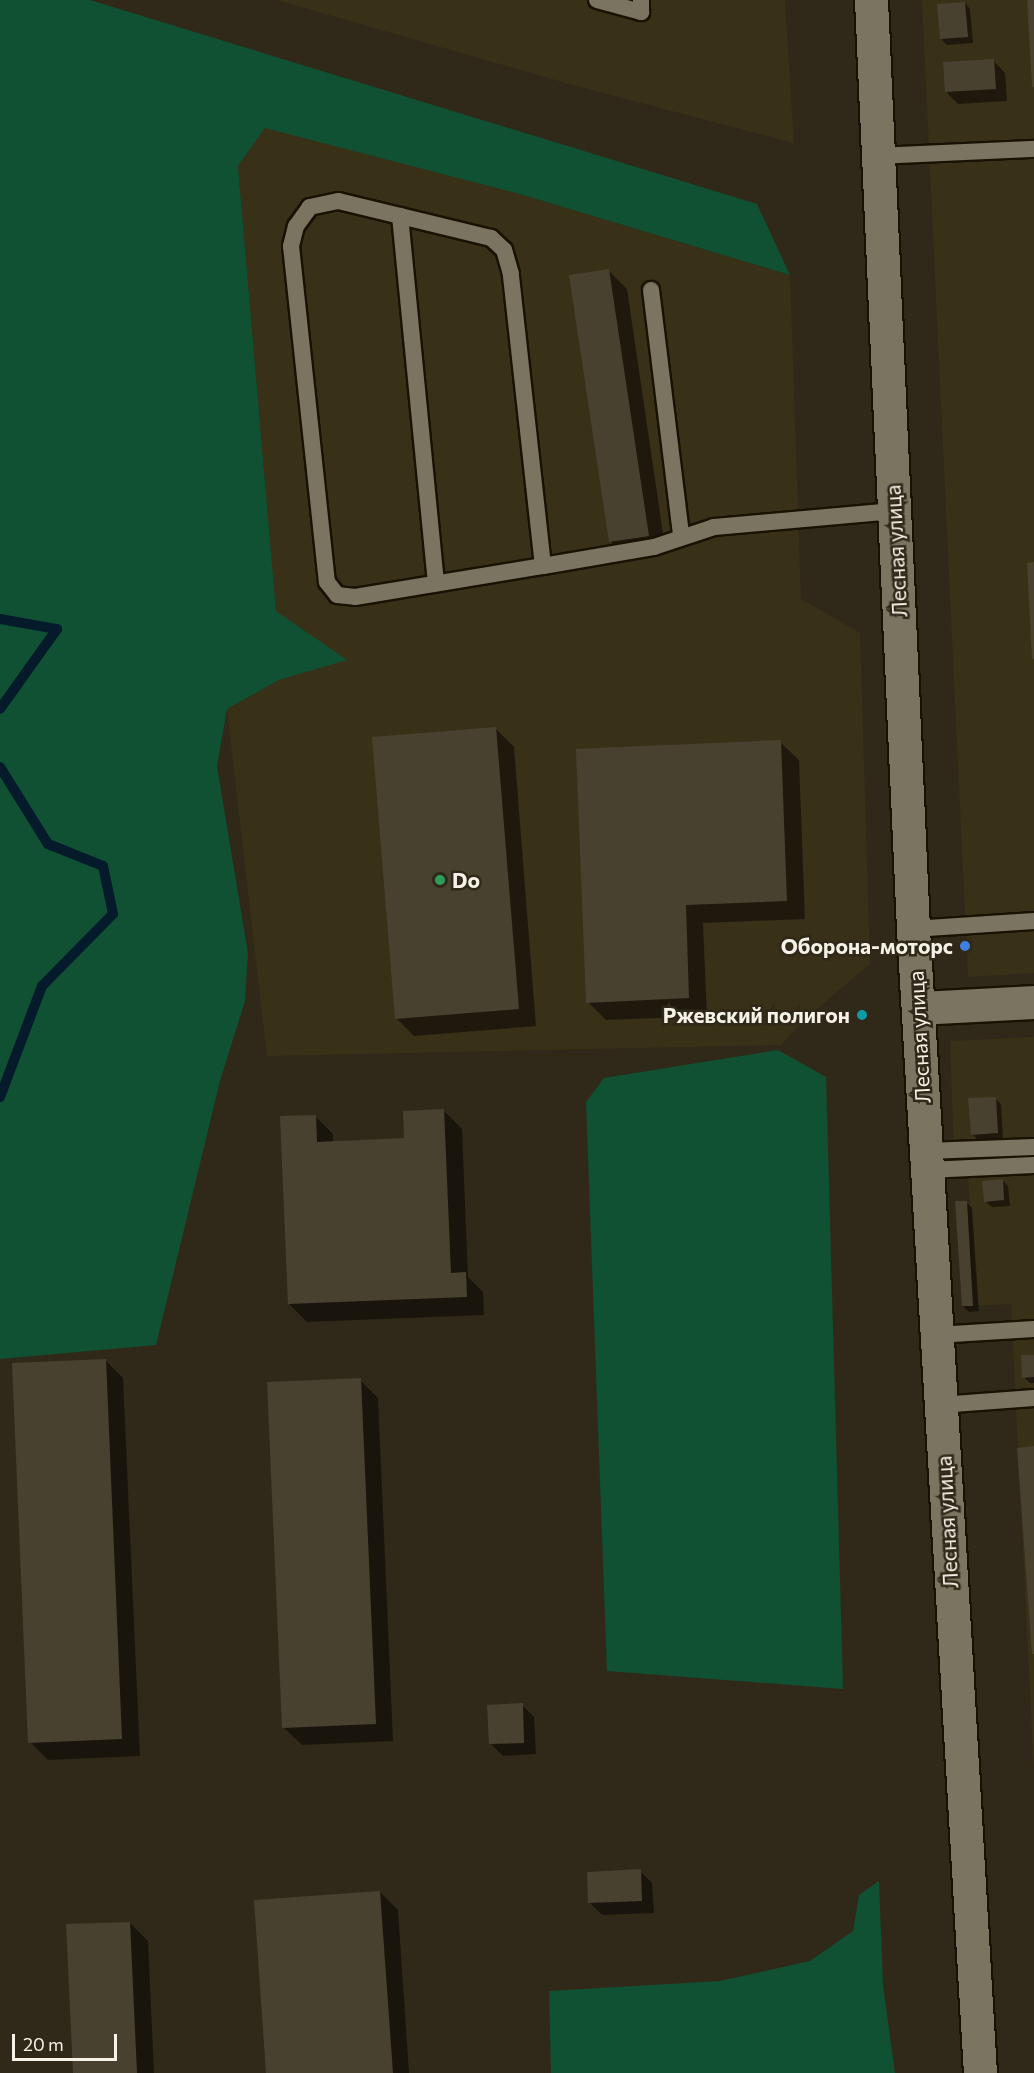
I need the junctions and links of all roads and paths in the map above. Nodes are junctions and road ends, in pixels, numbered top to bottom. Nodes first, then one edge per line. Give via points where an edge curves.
1 (597, 0) edge
2 (641, 0) edge
3 (871, 0) edge
4 (1034, 149) edge
5 (879, 156) junction
6 (400, 216) junction
7 (651, 290) dead end
8 (894, 511) junction
9 (681, 535) junction
10 (543, 566) junction
11 (436, 583) junction
12 (1034, 921) edge
13 (913, 929) junction
14 (1034, 1002) edge
15 (918, 1008) junction
16 (1034, 1147) edge
17 (926, 1161) junction
18 (1034, 1165) edge
19 (1034, 1329) edge
20 (936, 1335) junction
21 (1034, 1398) edge
22 (940, 1405) junction
23 (980, 2073) edge

1 - 2 lane via 641,12
3 - 5 street, Лесная улица
4 - 5 lane
5 - 8 street, Лесная улица
6 - 10 lane via 491,238 504,250 511,274
6 - 11 lane
6 - 11 lane via 338,201 310,207 296,226 291,246 327,582 338,595 355,597
7 - 9 lane
8 - 9 lane via 714,527
8 - 13 street, Лесная улица
9 - 10 lane via 654,547
10 - 11 lane
12 - 13 lane
13 - 15 street, Лесная улица
14 - 15 street
15 - 17 street, Лесная улица
16 - 17 lane
17 - 18 lane
17 - 20 street, Лесная улица
19 - 20 lane
20 - 22 street, Лесная улица
21 - 22 lane
22 - 23 street, Лесная улица

